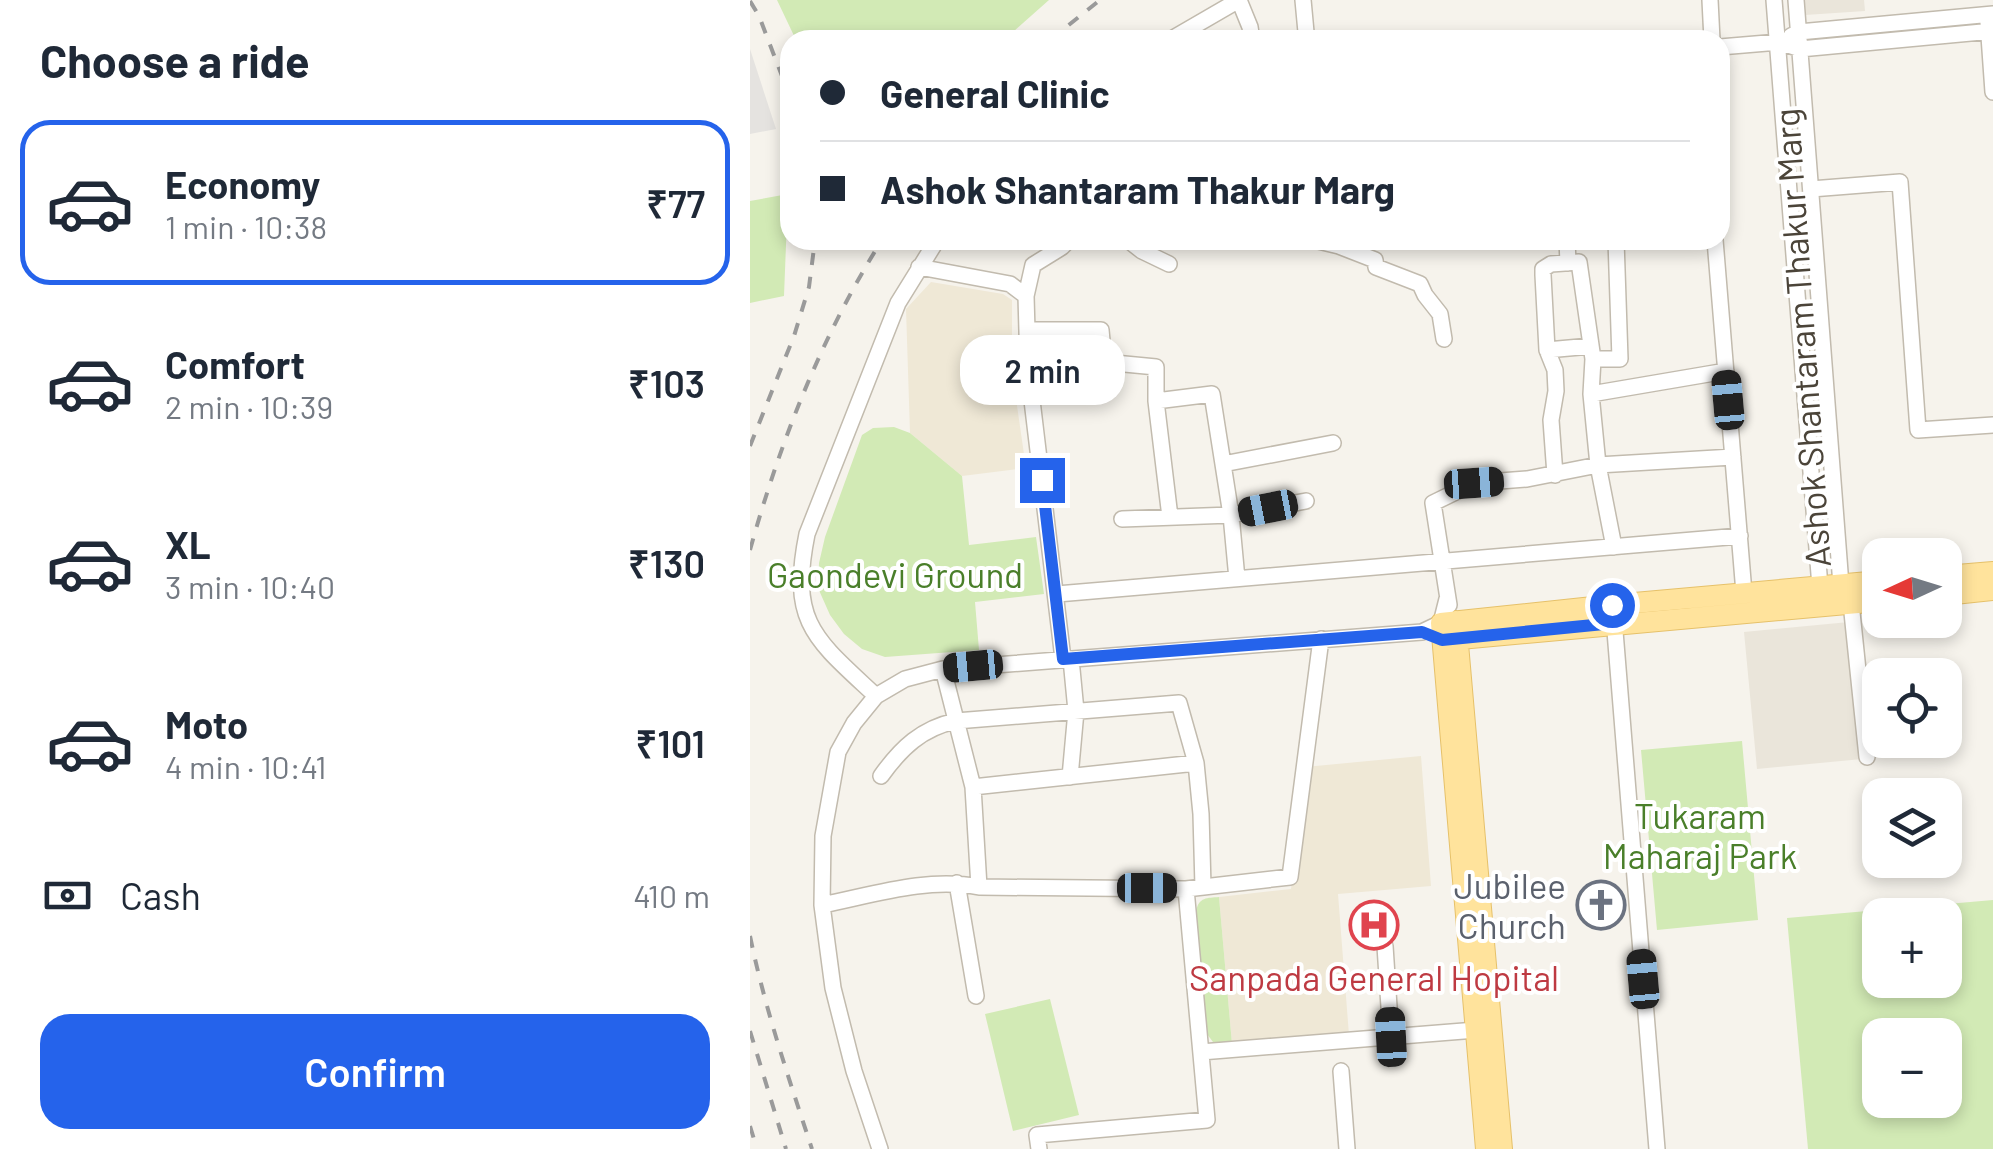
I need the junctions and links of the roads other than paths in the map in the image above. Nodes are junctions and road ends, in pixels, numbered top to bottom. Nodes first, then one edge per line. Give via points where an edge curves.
1 (1302, 0) edge
2 (1710, 0) edge
3 (1774, 0) edge
4 (1796, 0) edge
5 (1990, 22) edge
6 (1187, 30) edge
7 (1251, 30) edge
8 (1306, 30) edge
9 (1712, 30) edge
10 (1800, 40) junction
11 (1779, 42) junction
12 (1730, 46) edge
13 (1992, 70) edge
14 (1993, 92) edge
15 (1811, 189) junction
16 (931, 250) edge
17 (1057, 250) edge
18 (1140, 250) edge
19 (1349, 250) edge
20 (1567, 250) edge
21 (1616, 250) edge
22 (1716, 250) edge
23 (1568, 263) junction
24 (1169, 264) dead end
25 (919, 268) junction
26 (1026, 296) junction
27 (1026, 330) junction
28 (1444, 339) dead end
29 (1547, 350) junction
30 (1592, 352) junction
31 (1726, 371) junction
32 (1591, 394) junction
33 (1156, 400) junction
34 (1993, 425) edge
35 (1332, 444) dead end
36 (1830, 444) junction
37 (1810, 446) junction
38 (1733, 457) junction
39 (1223, 464) junction
40 (1598, 464) junction
41 (1555, 475) junction
42 (1306, 501) dead end
43 (1231, 516) junction
44 (1170, 518) junction
45 (1122, 519) dead end
46 (1740, 536) junction
47 (1614, 547) junction
48 (1442, 561) junction
49 (1993, 572) edge
50 (1962, 575) edge
51 (1237, 579) junction
52 (1862, 587) edge
53 (1993, 590) edge
54 (1744, 593) junction
55 (1962, 593) edge
56 (1057, 594) junction
57 (1836, 595) junction
58 (1862, 599) edge
59 (1613, 614) junction
60 (1449, 630) junction
61 (1321, 638) junction
62 (1067, 659) junction
63 (943, 669) junction
64 (876, 696) junction
65 (1076, 712) junction
66 (956, 721) junction
67 (1862, 731) edge
68 (1196, 763) junction
69 (881, 776) dead end
70 (1070, 777) junction
71 (973, 787) junction
72 (957, 883) junction
73 (979, 887) junction
74 (1195, 888) junction
75 (822, 906) junction
76 (1385, 946) dead end
77 (976, 996) dead end
78 (1476, 1030) junction
79 (1391, 1037) junction
80 (1201, 1052) junction
81 (1341, 1072) dead end
82 (880, 1149) edge
83 (1038, 1149) edge
84 (1347, 1149) edge
85 (1486, 1149) edge
86 (1502, 1149) edge
87 (1657, 1149) edge

1 - 8 street
2 - 9 street
3 - 11 street, Ashok Shantaram Thakur Marg
4 - 10 street, Ashok Shantaram Thakur Marg
5 - 10 street
5 - 13 street
6 - 7 street via 1239,0
10 - 11 street
10 - 15 street, Ashok Shantaram Thakur Marg
11 - 12 street
11 - 37 street, Ashok Shantaram Thakur Marg
13 - 14 street
15 - 34 street via 1900,182 1918,430
15 - 36 street, Ashok Shantaram Thakur Marg
16 - 25 street
17 - 26 street via 1033,265
18 - 24 street
19 - 28 street via 1420,284 1440,314
20 - 23 street
21 - 30 street via 1620,360
22 - 31 street
23 - 29 street via 1543,269
23 - 30 street via 1579,262
25 - 26 street via 1010,284
25 - 64 street via 898,303 802,562 808,620 826,649
26 - 27 street
27 - 33 street via 1101,330 1104,362 1156,367
27 - 56 street
29 - 30 street
29 - 41 street via 1556,380
30 - 32 street
31 - 32 street
31 - 38 street
32 - 40 street
33 - 39 street via 1212,394
33 - 44 street
35 - 39 street
36 - 37 street
36 - 57 street, Ashok Shantaram Thakur Marg
37 - 57 street, Ashok Shantaram Thakur Marg
38 - 40 street
38 - 46 street
39 - 43 street
40 - 41 street
40 - 47 street
41 - 48 street via 1474,483 1433,502
42 - 43 street
43 - 44 street
43 - 51 street
44 - 45 street
46 - 47 street
46 - 54 street
47 - 48 street
48 - 51 street
48 - 60 street
49 - 50 main road
51 - 56 street
52 - 57 main road
53 - 55 main road
54 - 57 main road
54 - 59 main road
56 - 62 street
57 - 58 main road
57 - 59 main road
57 - 67 street
59 - 60 main road
59 - 87 street
60 - 61 street
60 - 78 main road
60 - 86 main road
61 - 62 street
61 - 74 street via 1290,878
62 - 63 street
62 - 65 street
63 - 64 street
63 - 66 street
64 - 75 street via 838,752 823,836
65 - 66 street
65 - 68 street via 1179,703
65 - 70 street
66 - 69 street via 912,740
66 - 71 street
68 - 70 street
68 - 74 street via 1201,814
70 - 71 street
71 - 73 street
72 - 73 street
72 - 75 street
72 - 77 street
73 - 74 street
74 - 80 street
75 - 82 street via 833,988
76 - 79 street
78 - 79 street
78 - 85 main road
79 - 80 street
80 - 83 street via 1207,1120 1038,1135
81 - 84 street

